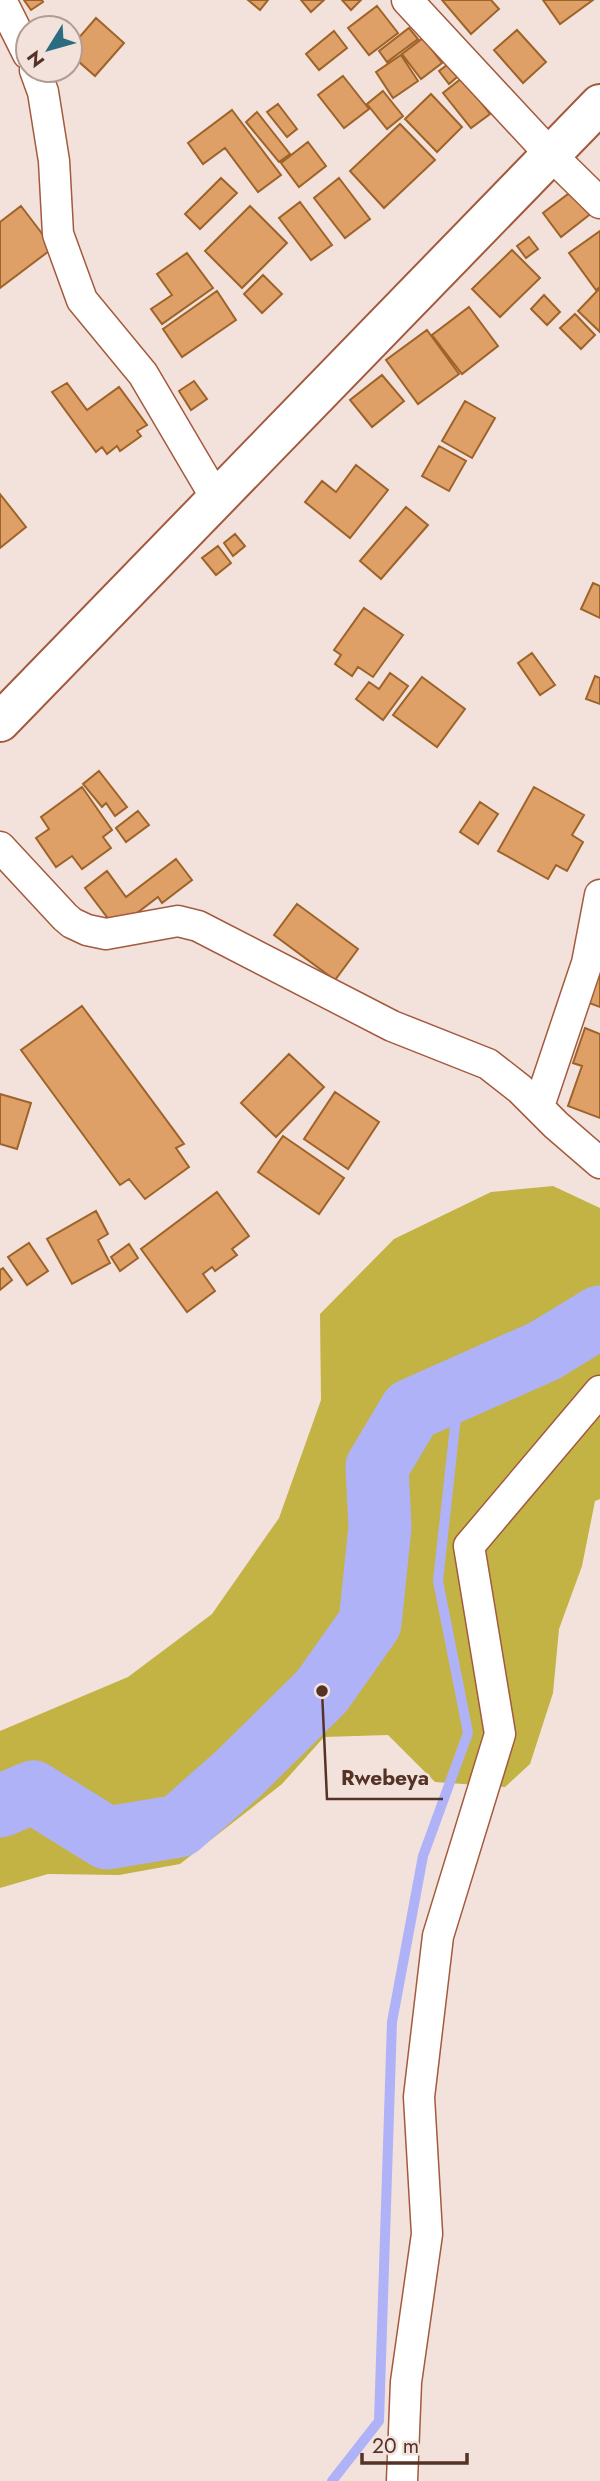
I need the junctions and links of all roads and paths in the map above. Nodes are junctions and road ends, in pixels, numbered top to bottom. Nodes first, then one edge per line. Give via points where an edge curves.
1 (1, 0) edge
2 (407, 0) edge
3 (14, 26) edge
4 (40, 84) edge
5 (600, 104) edge
6 (550, 155) junction
7 (600, 203) edge
8 (216, 498) junction
9 (0, 722) edge
10 (0, 847) edge
11 (600, 895) edge
12 (539, 1107) junction
13 (600, 1163) edge
14 (600, 1391) edge
15 (402, 2481) edge

1 - 3 street
2 - 6 street
4 - 8 street via 54,161 58,234 82,300 143,374
5 - 6 main road
6 - 7 street
6 - 8 main road
8 - 9 main road
10 - 12 street via 72,923 106,934 178,921 198,926 392,1026 488,1064
11 - 12 street via 587,963
12 - 13 street
14 - 15 street via 469,1546 500,1734 438,1936 419,2097 427,2234 406,2382

